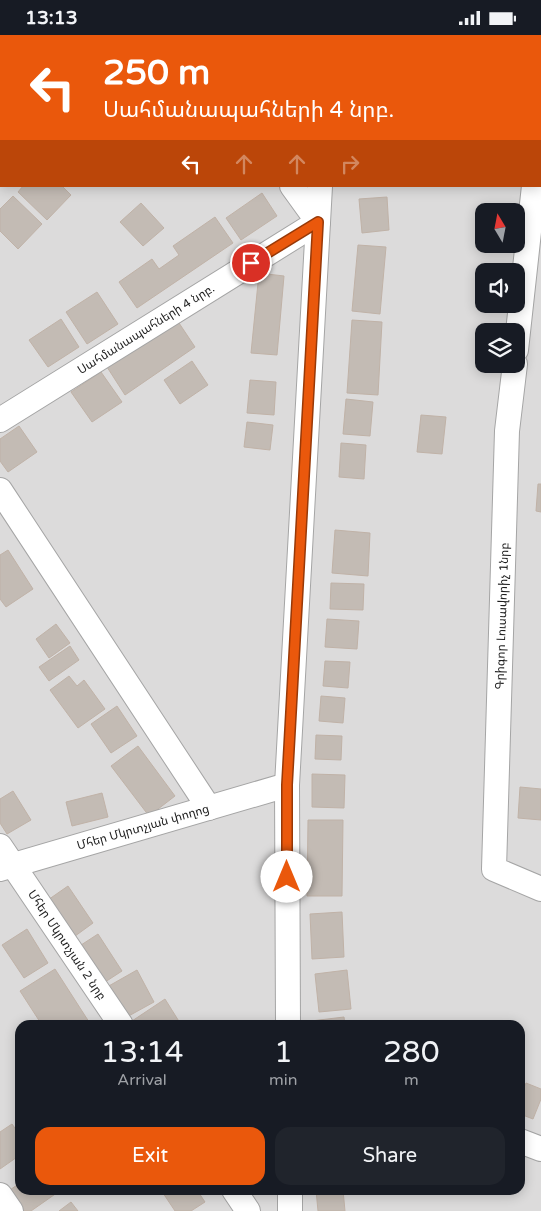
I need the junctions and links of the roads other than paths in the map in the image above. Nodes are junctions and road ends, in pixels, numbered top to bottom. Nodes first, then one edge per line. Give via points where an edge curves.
1 (293, 187) edge
2 (320, 187) edge
3 (534, 187) edge
4 (318, 222) junction
5 (519, 323) edge
6 (514, 373) edge
7 (0, 420) edge
8 (0, 490) edge
9 (287, 785) junction
10 (209, 808) junction
11 (4, 860) edge
12 (541, 889) edge
13 (117, 1020) edge
14 (288, 1020) edge
15 (525, 1143) edge
16 (541, 1149) edge
17 (0, 1195) edge
18 (237, 1195) edge
19 (290, 1195) edge
20 (11, 1211) edge
21 (248, 1211) edge
22 (290, 1211) edge

1 - 4 street
2 - 4 street
3 - 5 street
4 - 7 street, Սահմանապահների 4 նրբ.
4 - 9 street
6 - 12 street, Գրիգոր Լուսավորիչ 1նրբ via 507,431 494,869
8 - 10 street
9 - 10 street, Մհեր Մկրտչյան փողոց
9 - 14 street
10 - 11 street, Մհեր Մկրտչյան փողոց
11 - 13 street, Մհեր Մկրտչյան 2 նրբ
15 - 16 street
17 - 20 street
18 - 21 street
19 - 22 street

